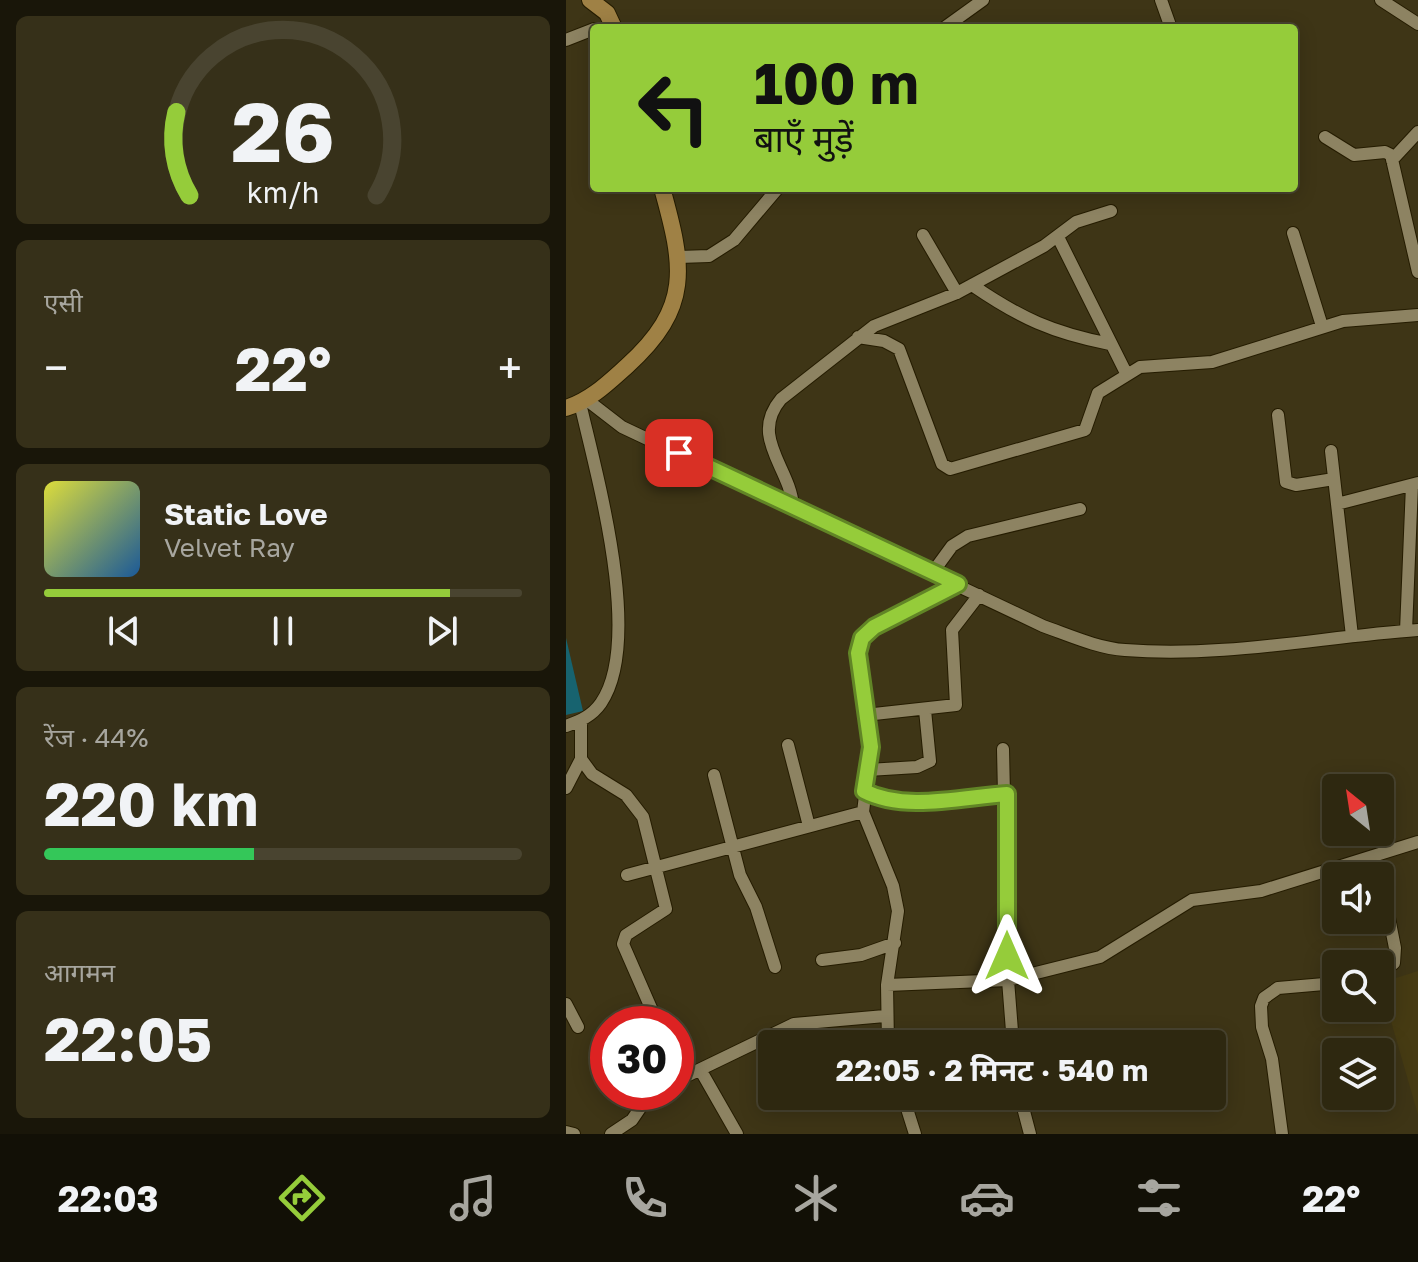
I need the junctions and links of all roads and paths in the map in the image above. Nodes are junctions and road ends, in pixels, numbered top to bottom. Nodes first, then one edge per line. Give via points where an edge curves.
1 (590, 0) edge
2 (983, 0) edge
3 (1161, 0) edge
4 (1381, 0) edge
5 (969, 4) edge
6 (605, 24) edge
7 (954, 24) edge
8 (1170, 24) edge
9 (1418, 24) edge
10 (590, 32) edge
11 (566, 40) edge
12 (1418, 132) edge
13 (1325, 137) dead end
14 (1392, 160) junction
15 (663, 192) edge
16 (775, 192) edge
17 (1111, 211) dead end
18 (1412, 225) edge
19 (1293, 233) dead end
20 (923, 235) dead end
21 (1058, 237) junction
22 (679, 257) junction
23 (1418, 272) edge
24 (972, 285) junction
25 (957, 293) junction
26 (1418, 315) edge
27 (1322, 326) junction
28 (858, 337) junction
29 (1110, 344) junction
30 (1126, 373) junction
31 (578, 403) edge
32 (1278, 415) dead end
33 (1331, 451) dead end
34 (1334, 479) junction
35 (1415, 484) edge
36 (1337, 504) junction
37 (793, 506) junction
38 (1080, 509) dead end
39 (933, 572) junction
40 (958, 584) junction
41 (979, 595) junction
42 (1412, 631) edge
43 (1352, 636) junction
44 (925, 710) junction
45 (865, 715) junction
46 (581, 721) junction
47 (566, 726) edge
48 (788, 745) dead end
49 (1003, 749) dead end
50 (581, 759) junction
51 (868, 770) junction
52 (714, 775) dead end
53 (566, 788) edge
54 (864, 791) junction
55 (1007, 794) junction
56 (863, 812) junction
57 (809, 826) junction
58 (1418, 842) edge
59 (731, 846) junction
60 (1377, 857) junction
61 (657, 866) junction
62 (627, 875) dead end
63 (895, 943) junction
64 (1394, 952) edge
65 (822, 960) dead end
66 (775, 967) dead end
67 (1008, 980) junction
68 (1322, 984) edge
69 (887, 985) junction
70 (566, 1004) edge
71 (650, 1006) edge
72 (885, 1016) junction
73 (578, 1027) dead end
74 (886, 1030) edge
75 (1012, 1030) edge
76 (701, 1071) junction
77 (694, 1074) edge
78 (639, 1110) edge
79 (907, 1110) edge
80 (1027, 1110) edge
81 (566, 1132) edge
82 (574, 1134) edge
83 (611, 1134) edge
84 (737, 1134) edge
85 (915, 1134) edge
86 (1030, 1134) edge
87 (1282, 1134) edge

1 - 6 main road via 607,13
2 - 5 street
3 - 8 street
4 - 9 street
5 - 7 street
10 - 11 street
12 - 14 street
13 - 14 street via 1349,153 1385,152
14 - 18 street
15 - 22 main road
16 - 22 street via 726,246 709,256
17 - 21 street via 1076,222
18 - 23 street
19 - 27 street
20 - 25 street
21 - 24 street
21 - 29 street
22 - 31 main road via 680,286 669,318 633,361
24 - 25 street
24 - 29 street via 1032,323
25 - 28 street via 886,320
26 - 27 street
27 - 30 street via 1212,362 1140,367
28 - 30 street via 899,349 946,468 1085,430 1098,393
28 - 37 street via 781,399 769,419 771,451
29 - 30 street
31 - 37 street
31 - 46 street via 601,493 618,600 611,681 602,702
32 - 34 street via 1286,482
33 - 34 street
34 - 36 street
35 - 36 street
35 - 42 street
36 - 43 street
37 - 39 street
38 - 39 street via 968,536 952,546
39 - 40 street
40 - 41 street
40 - 45 street via 884,621 862,638 858,653
41 - 43 street via 1043,626 1123,650 1219,652
41 - 44 street via 952,630 956,705
42 - 43 street
44 - 45 street
44 - 51 street via 928,764
45 - 51 street via 871,747
46 - 47 street
46 - 50 street
48 - 57 street
49 - 55 street
50 - 53 street
50 - 61 street via 592,774 635,804
51 - 54 street
52 - 59 street
54 - 55 street via 909,801
54 - 56 street
55 - 67 street
56 - 57 street
56 - 63 street via 897,898
57 - 59 street
58 - 60 street
59 - 61 street
59 - 66 street
60 - 64 street
60 - 67 street via 1261,891 1192,900 1100,957
61 - 62 street
61 - 71 street via 666,909 626,935 623,944
63 - 65 street
63 - 69 street
67 - 69 street
67 - 75 street
68 - 87 street via 1278,988 1261,1006
69 - 72 street
70 - 73 street
72 - 74 street
72 - 76 street via 794,1024
76 - 77 street
76 - 84 street
78 - 83 street
79 - 85 street
80 - 86 street
81 - 82 street

